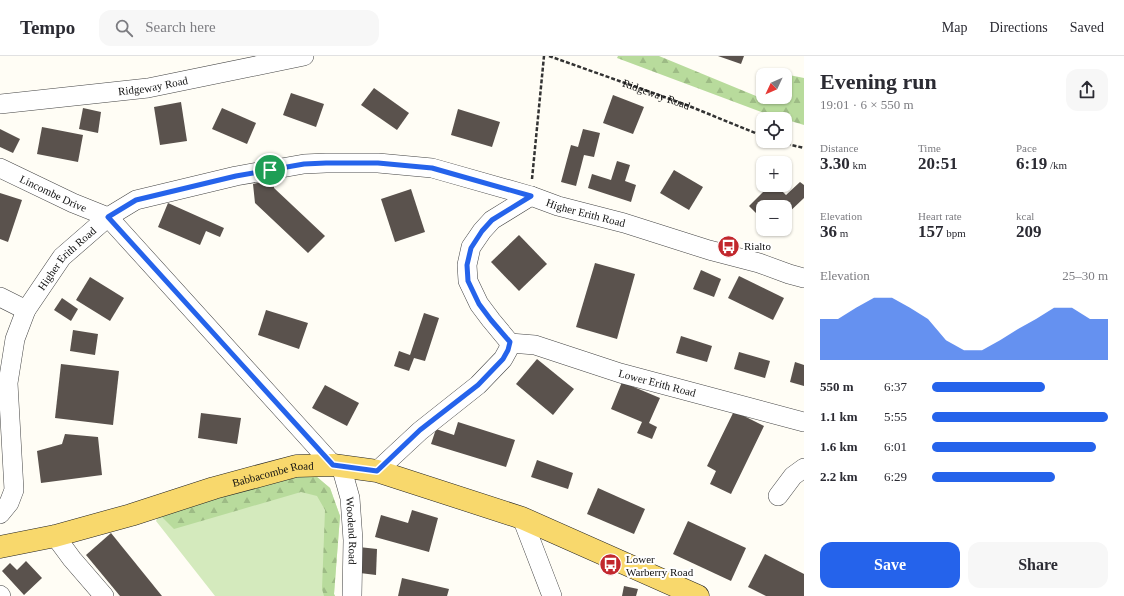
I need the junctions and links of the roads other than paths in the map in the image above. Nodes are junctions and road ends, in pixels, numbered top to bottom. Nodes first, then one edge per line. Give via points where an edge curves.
1 (304, 56) edge
2 (0, 104) edge
3 (0, 168) edge
4 (531, 196) junction
5 (108, 217) junction
6 (804, 278) edge
7 (0, 297) edge
8 (26, 310) junction
9 (510, 342) junction
10 (804, 422) edge
11 (5, 426) edge
12 (337, 466) junction
13 (804, 468) edge
14 (377, 471) junction
15 (778, 496) dead end
16 (0, 514) edge
17 (522, 518) junction
18 (55, 536) junction
19 (0, 547) edge
20 (104, 596) edge
21 (352, 596) edge
22 (552, 596) edge
23 (698, 596) edge

1 - 2 street, Ridgeway Road via 148,88
3 - 5 street, Lincombe Drive
4 - 5 street, Higher Erith Road via 432,168 378,163 318,163 236,176 136,200
4 - 6 street, Higher Erith Road
4 - 9 street via 492,220 471,248 467,265 468,281 479,304
5 - 8 street, Higher Erith Road via 62,257
5 - 12 street
7 - 8 street
8 - 11 street, Higher Erith Road via 15,338
9 - 10 street, Lower Erith Road via 535,345 620,373
9 - 14 street via 503,359 478,385 420,430
11 - 16 street, Higher Erith Road via 14,490 9,503
12 - 14 main road, Babbacombe Road
12 - 18 main road, Babbacombe Road via 296,466
12 - 21 street, Woodend Road via 350,498 353,540
13 - 15 street via 793,476
14 - 17 main road, Babbacombe Road
17 - 22 street
17 - 23 main road, Babbacombe Road
18 - 19 main road, Babbacombe Road
18 - 20 street

